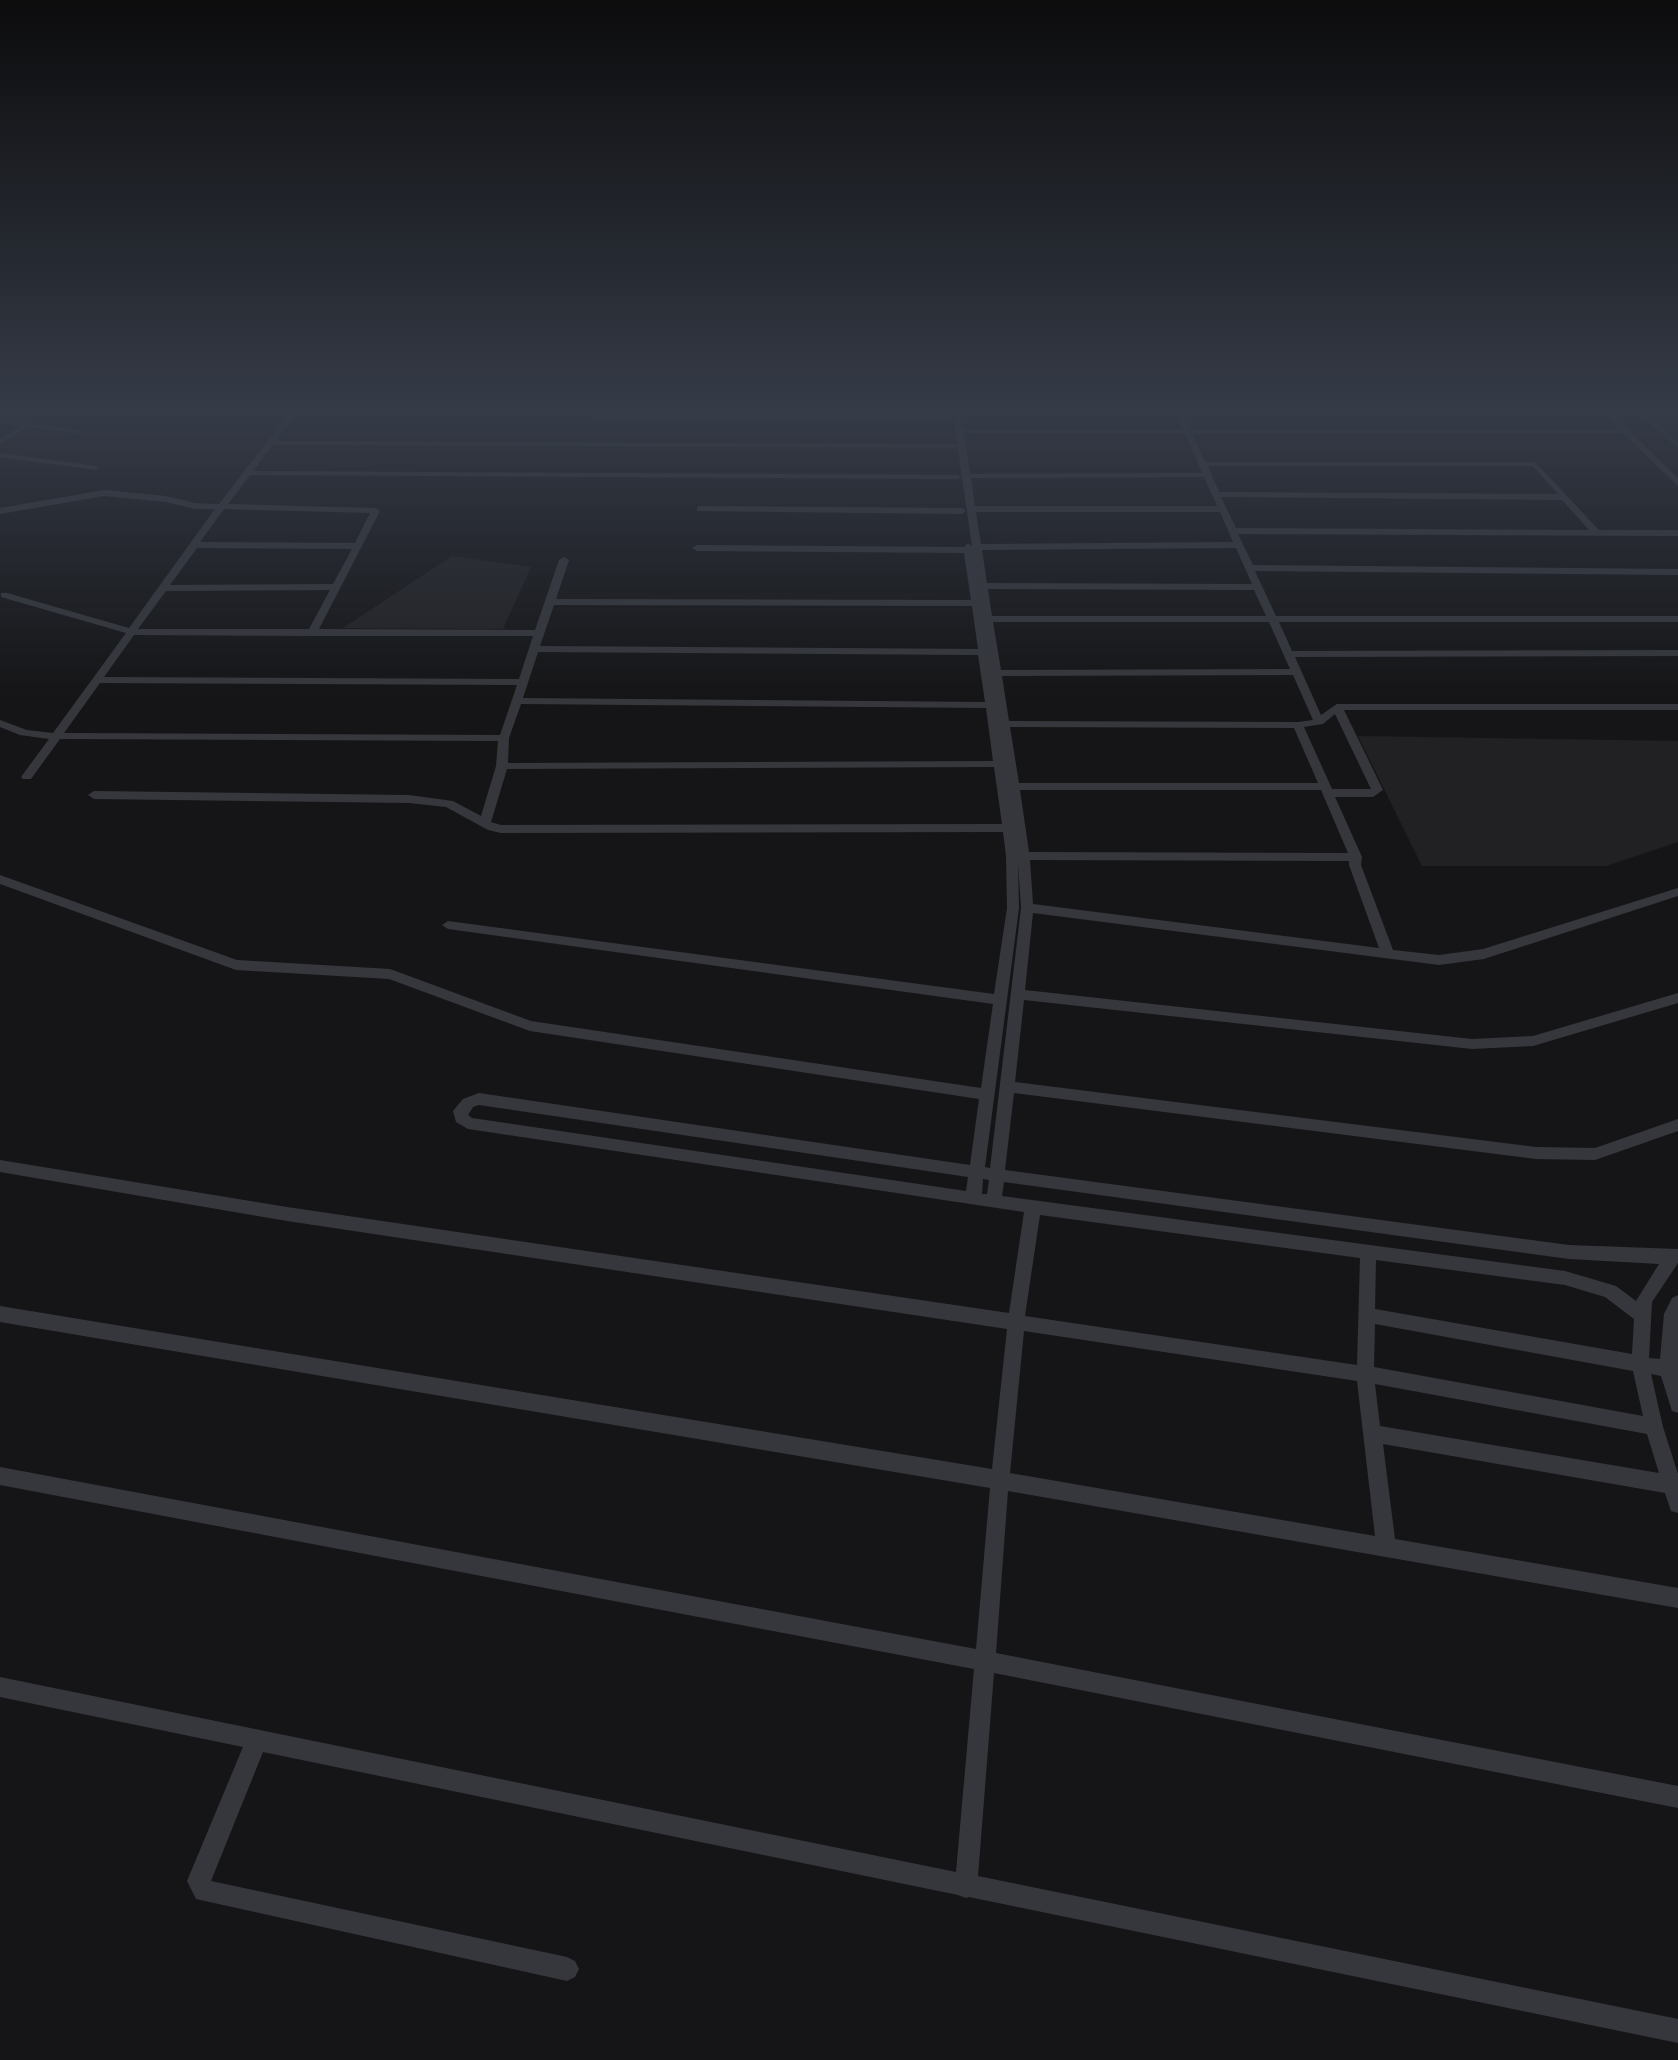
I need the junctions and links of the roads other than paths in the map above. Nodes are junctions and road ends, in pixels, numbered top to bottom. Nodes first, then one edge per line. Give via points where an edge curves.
1 (40, 504) edge
2 (187, 504) edge
3 (966, 504) edge
4 (1219, 504) edge
5 (1571, 504) edge
6 (222, 506) junction
7 (700, 509) dead end
8 (1221, 509) junction
9 (967, 510) junction
10 (0, 511) edge
11 (1231, 531) junction
12 (1597, 533) junction
13 (1678, 533) edge
14 (196, 545) junction
15 (1238, 545) junction
16 (359, 546) junction
17 (697, 548) dead end
18 (973, 548) junction
19 (564, 560) dead end
20 (1248, 568) junction
21 (1678, 572) edge
22 (984, 586) junction
23 (335, 587) junction
24 (1256, 587) junction
25 (166, 588) junction
26 (4, 595) dead end
27 (550, 602) junction
28 (975, 603) junction
29 (984, 622) junction
30 (1273, 622) junction
31 (1678, 622) edge
32 (133, 632) junction
33 (312, 633) junction
34 (539, 633) junction
35 (534, 649) junction
36 (983, 652) junction
37 (1678, 653) edge
38 (1287, 654) junction
39 (1295, 672) junction
40 (997, 673) junction
41 (98, 680) junction
42 (523, 682) junction
43 (517, 701) junction
44 (990, 705) junction
45 (1337, 707) junction
46 (1678, 707) edge
47 (1319, 722) junction
48 (0, 723) edge
49 (1005, 724) junction
50 (1298, 725) junction
51 (57, 736) junction
52 (504, 738) junction
53 (999, 764) junction
54 (502, 766) junction
55 (27, 777) dead end
56 (1014, 786) junction
57 (1328, 790) junction
58 (94, 795) dead end
59 (485, 823) junction
60 (1008, 828) junction
61 (1024, 856) junction
62 (1356, 857) junction
63 (0, 879) edge
64 (1678, 892) edge
65 (1022, 897) junction
66 (448, 925) dead end
67 (1388, 954) junction
68 (1018, 994) junction
69 (1678, 998) edge
70 (1002, 1000) junction
71 (1007, 1087) junction
72 (989, 1095) junction
73 (1678, 1125) edge
74 (0, 1166) edge
75 (976, 1172) junction
76 (997, 1175) junction
77 (973, 1199) junction
78 (994, 1202) junction
79 (1033, 1207) junction
80 (1368, 1250) junction
81 (1674, 1255) edge
82 (1678, 1303) edge
83 (0, 1314) edge
84 (1366, 1315) junction
85 (1643, 1316) junction
86 (1016, 1321) junction
87 (1640, 1363) junction
88 (1668, 1369) junction
89 (1365, 1374) junction
90 (1678, 1405) edge
91 (1654, 1427) junction
92 (1373, 1434) junction
93 (0, 1476) edge
94 (1000, 1480) junction
95 (1673, 1485) junction
96 (1678, 1504) edge
97 (1386, 1547) junction
98 (1678, 1598) edge
99 (984, 1661) junction
100 (0, 1687) edge
101 (257, 1740) junction
102 (1678, 1797) edge
103 (966, 1887) junction
104 (567, 1969) dead end
105 (1678, 2031) edge

1 - 10 street
2 - 6 street
3 - 9 street
4 - 8 street
5 - 12 street
6 - 14 street
6 - 16 street via 376,511
7 - 9 street
8 - 9 street
8 - 11 street
9 - 18 street
11 - 12 street
11 - 15 street
12 - 13 street
14 - 16 street
14 - 25 street
15 - 18 street
15 - 20 street
16 - 23 street
17 - 18 street
18 - 22 street
18 - 28 street
19 - 27 street
20 - 21 street
20 - 24 street
22 - 24 street
22 - 29 street
23 - 25 street
23 - 33 street
24 - 30 street
25 - 32 street
26 - 32 street
27 - 28 street
27 - 34 street
28 - 29 street
29 - 30 street
29 - 36 street
29 - 40 street
30 - 31 street
30 - 38 street
32 - 33 street
32 - 41 street
33 - 34 street
34 - 35 street
35 - 36 street
35 - 42 street
36 - 44 street
37 - 38 street
38 - 39 street
39 - 40 street
39 - 47 street
40 - 49 street
41 - 42 street
41 - 51 street
42 - 43 street
43 - 44 street
43 - 52 street
44 - 53 street
45 - 46 street
45 - 47 street
45 - 57 street via 1377,790
47 - 50 street
48 - 51 street via 24,733
49 - 50 street
49 - 56 street
50 - 57 street
51 - 52 street
51 - 55 street
52 - 54 street
53 - 54 street
53 - 60 street
54 - 59 street
56 - 57 street
56 - 61 street
57 - 62 street
58 - 59 street via 409,799 449,804
59 - 60 street via 501,829
60 - 65 street
61 - 62 street
61 - 65 street
62 - 67 street
63 - 72 street via 236,965 390,974 530,1026
64 - 67 street via 1484,954 1439,960
65 - 67 street
65 - 68 street
65 - 70 street
66 - 70 street
68 - 69 street via 1472,1044 1533,1041
68 - 71 street
70 - 72 street
71 - 73 street via 1536,1153 1595,1154
71 - 76 street
72 - 75 street
74 - 86 street
75 - 76 street
75 - 77 street
75 - 77 street via 479,1099 460,1111 468,1123
76 - 78 street
76 - 81 street via 1569,1252
77 - 78 street
78 - 79 street
79 - 80 street
79 - 86 street
80 - 84 street
80 - 85 street via 1597,1285
81 - 85 street via 1644,1300
82 - 88 street via 1672,1314
83 - 94 street
84 - 87 street
84 - 89 street
85 - 87 street
86 - 89 street
86 - 94 street
87 - 88 street
87 - 91 street
88 - 90 street
89 - 91 street
89 - 92 street
91 - 95 street
92 - 95 street
92 - 97 street
93 - 99 street
94 - 97 street
94 - 99 street
95 - 96 street
97 - 98 street
99 - 102 street
99 - 103 street
100 - 101 street
101 - 103 street
101 - 104 street via 198,1881 204,1891
103 - 105 street

